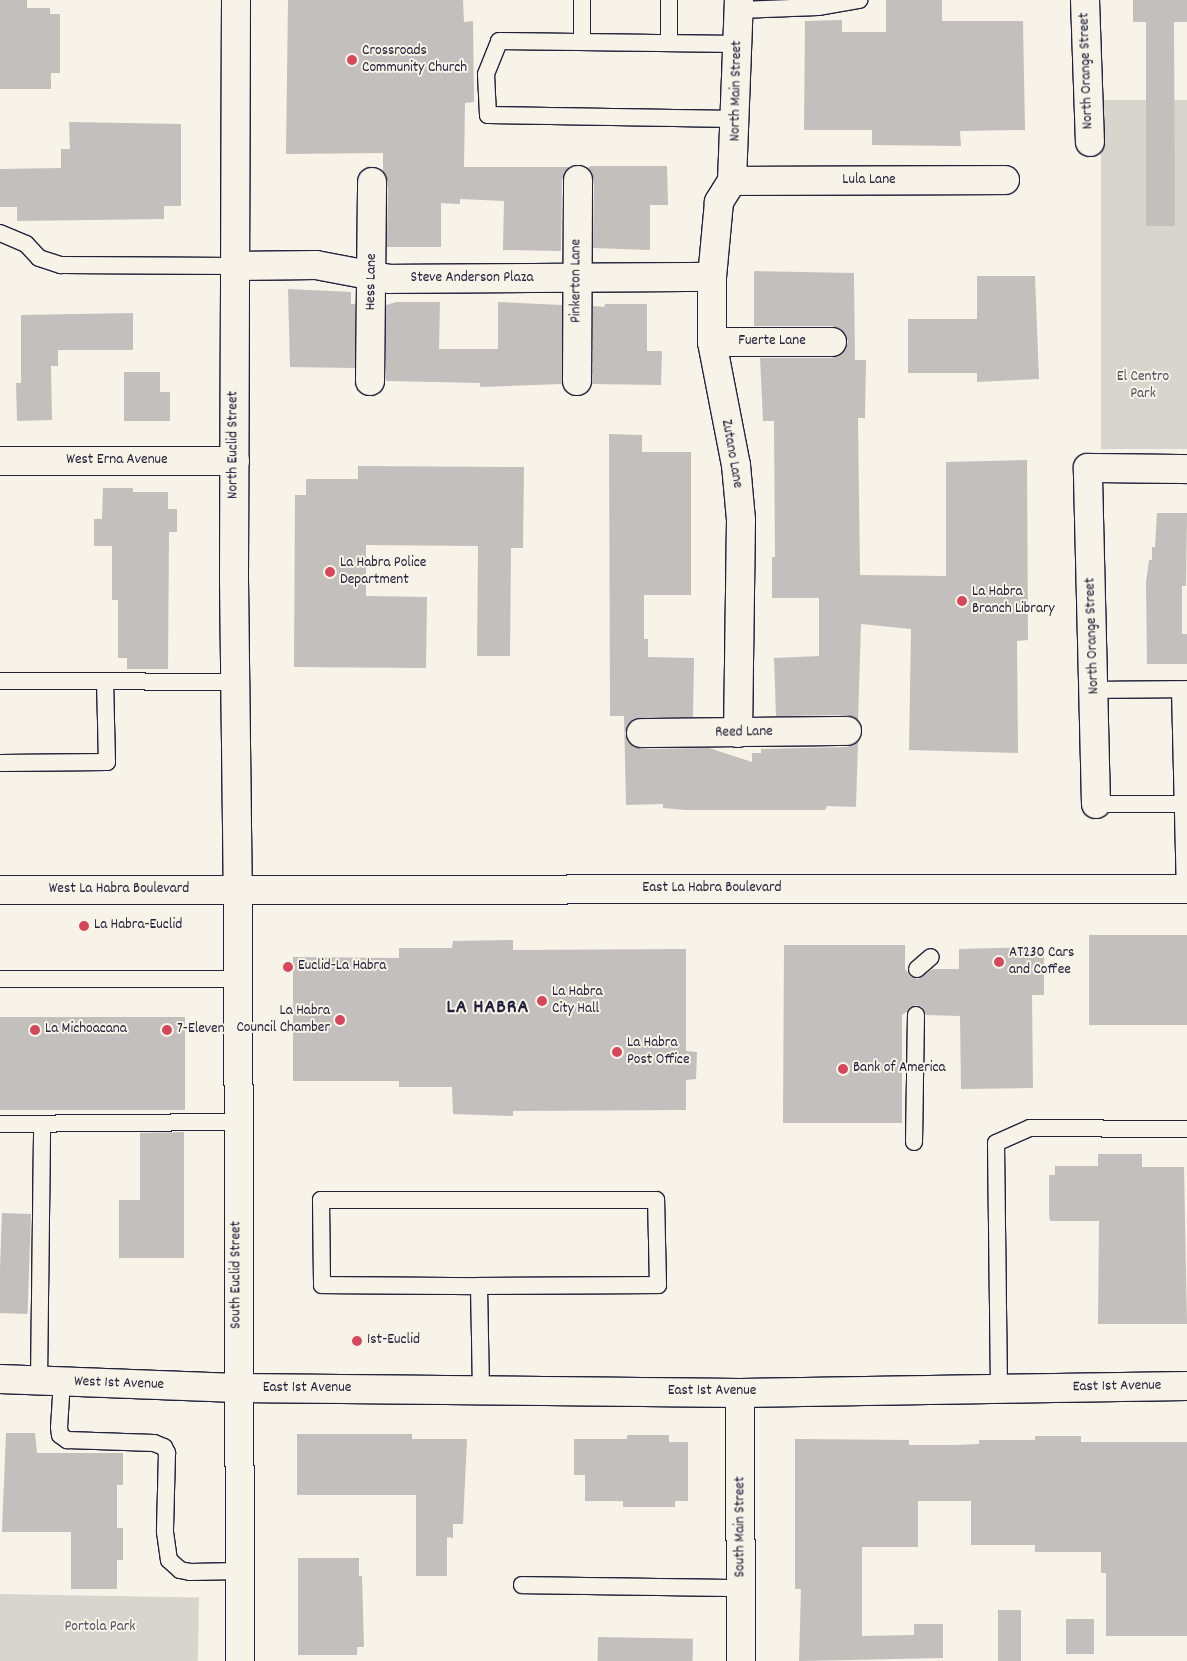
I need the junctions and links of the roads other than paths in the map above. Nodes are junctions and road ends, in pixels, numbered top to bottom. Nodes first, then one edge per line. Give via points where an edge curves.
1 (236, 0) edge
2 (582, 0) edge
3 (668, 0) edge
4 (859, 0) edge
5 (1084, 0) edge
6 (739, 5) edge
7 (582, 42) junction
8 (669, 43) junction
9 (738, 44) junction
10 (736, 118) junction
11 (1090, 142) dead end
12 (578, 180) dead end
13 (1005, 180) dead end
14 (732, 181) junction
15 (372, 182) dead end
16 (0, 233) edge
17 (234, 266) junction
18 (372, 277) junction
19 (712, 277) junction
20 (577, 278) junction
21 (712, 342) junction
22 (832, 342) dead end
23 (370, 381) dead end
24 (577, 381) dead end
25 (0, 461) edge
26 (235, 461) junction
27 (1187, 469) edge
28 (0, 680) edge
29 (105, 680) junction
30 (234, 682) junction
31 (1095, 690) junction
32 (1184, 690) edge
33 (848, 731) dead end
34 (641, 733) dead end
35 (738, 733) junction
36 (0, 764) edge
37 (1096, 804) joint
38 (1182, 804) junction
39 (1186, 889) edge
40 (0, 890) edge
41 (238, 890) junction
42 (931, 956) dead end
43 (917, 969) dead end
44 (0, 979) edge
45 (238, 979) junction
46 (916, 1015) dead end
47 (238, 1122) junction
48 (0, 1124) edge
49 (42, 1124) junction
50 (1187, 1129) edge
51 (914, 1142) dead end
52 (479, 1286) junction
53 (0, 1379) edge
54 (50, 1381) junction
55 (1187, 1386) edge
56 (237, 1388) junction
57 (999, 1388) junction
58 (481, 1390) junction
59 (740, 1393) junction
60 (239, 1570) junction
61 (522, 1585) dead end
62 (741, 1588) junction
63 (240, 1661) edge
64 (741, 1661) edge

1 - 17 street, North Euclid Street
2 - 7 lane
3 - 8 lane
4 - 6 lane via 818,6
5 - 11 street, North Orange Street
6 - 9 street, North Main Street
7 - 8 lane
7 - 10 lane via 499,41 486,74 488,115
8 - 9 lane
9 - 10 street, North Main Street
10 - 14 street, North Main Street
12 - 20 street, Pinkerton Lane
13 - 14 street, Lula Lane
14 - 19 street, Zutano Lane via 719,202
15 - 18 street, Hess Lane
16 - 17 lane via 26,244 39,258 62,265
17 - 18 street, Steve Anderson Plaza via 316,265
17 - 26 street, North Euclid Street
18 - 20 street, Steve Anderson Plaza
18 - 23 street, Hess Lane
19 - 20 street, Steve Anderson Plaza
19 - 21 street, Zutano Lane
20 - 24 street, Pinkerton Lane
21 - 22 street, Fuerte Lane
21 - 35 street, Zutano Lane via 736,465 741,520
25 - 26 street, West Erna Avenue
26 - 30 street, North Euclid Street
27 - 31 street, North Orange Street via 1088,468
28 - 29 lane
29 - 30 lane
29 - 36 lane via 107,762
30 - 41 street, North Euclid Street
31 - 32 lane
31 - 37 street, North Orange Street
32 - 38 lane
33 - 35 street, Reed Lane
34 - 35 street, Reed Lane
37 - 38 lane
38 - 39 lane
39 - 41 street, East La Habra Boulevard
40 - 41 street, West La Habra Boulevard
41 - 45 street, South Euclid Street
42 - 43 lane
44 - 45 lane
45 - 47 street, South Euclid Street
46 - 51 lane
47 - 49 lane
47 - 56 street, South Euclid Street
48 - 49 lane
49 - 54 lane
50 - 57 lane via 1030,1128 996,1143
52 - 52 lane via 322,1285 322,1200 656,1200 658,1285
52 - 58 lane
53 - 54 street, West 1st Avenue
54 - 56 street, West 1st Avenue
54 - 60 lane via 60,1435 67,1440 154,1443 164,1447 167,1453 165,1532 169,1560 180,1570 190,1572
55 - 57 street, East 1st Avenue
56 - 58 street, East 1st Avenue
56 - 60 street, South Euclid Street
57 - 59 street, East 1st Avenue
58 - 59 street, East 1st Avenue
59 - 62 street, South Main Street
60 - 63 street, South Euclid Street
61 - 62 lane
62 - 64 street, South Main Street

